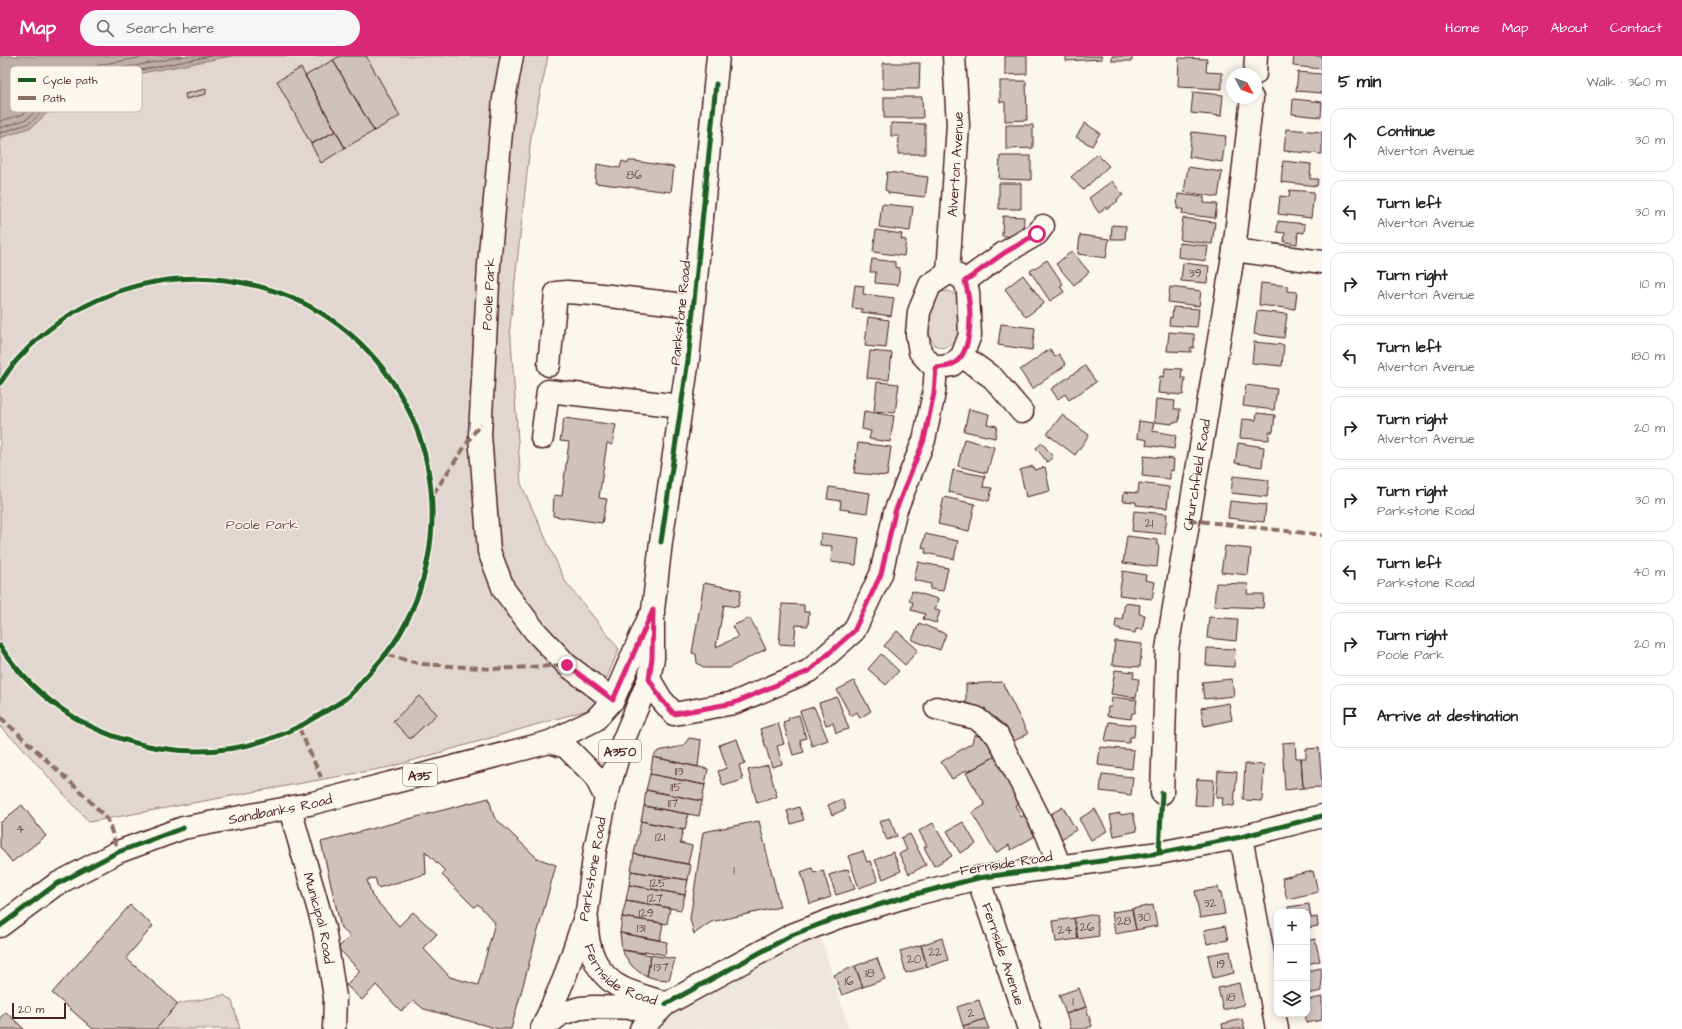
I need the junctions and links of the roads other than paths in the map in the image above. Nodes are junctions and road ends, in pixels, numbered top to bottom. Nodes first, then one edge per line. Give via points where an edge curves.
1 (512, 56) edge
2 (718, 56) edge
3 (954, 56) edge
4 (1256, 56) edge
5 (1255, 68) edge
6 (1251, 104) edge
7 (1043, 226) dead end
8 (1234, 250) junction
9 (1322, 262) edge
10 (957, 277) junction
11 (693, 306) junction
12 (962, 356) junction
13 (549, 366) dead end
14 (936, 368) junction
15 (681, 406) junction
16 (1022, 412) dead end
17 (542, 438) dead end
18 (653, 610) junction
19 (649, 679) junction
20 (613, 700) junction
21 (936, 708) dead end
22 (550, 742) junction
23 (1162, 793) dead end
24 (606, 798) junction
25 (290, 809) junction
26 (1322, 816) edge
27 (1241, 837) junction
28 (1060, 867) junction
29 (978, 878) junction
30 (587, 911) junction
31 (0, 926) edge
32 (666, 1004) junction
33 (334, 1029) edge
34 (542, 1029) edge
35 (641, 1029) edge
36 (1029, 1029) edge
37 (1277, 1029) edge

1 - 20 main road, Poole Park via 504,99 489,265 480,435 489,551 504,590 535,631 567,665
2 - 11 main road, Parkstone Road / A350
3 - 10 main road, Alverton Avenue via 958,125
4 - 5 main road
6 - 8 main road, Churchfield Road
7 - 10 main road via 1037,234
8 - 9 main road
8 - 23 main road, Churchfield Road via 1168,649
10 - 12 main road, Alverton Avenue via 968,292 970,335
10 - 14 main road via 930,285 919,312 917,334 920,352
11 - 13 main road via 593,294 556,293
11 - 15 main road, Parkstone Road / A350
12 - 14 main road via 952,365
12 - 16 main road via 993,378
14 - 19 main road via 934,393 924,440 895,512 881,574 854,631 809,671 734,703 674,714
15 - 17 main road via 548,391
15 - 18 main road, Parkstone Road / A350
18 - 19 main road, Parkstone Road / A350
18 - 20 main road, Parkstone Road / A350
19 - 24 main road, Parkstone Road / A350 via 621,746
20 - 22 main road, Parkstone Road / A350 via 595,720
21 - 28 main road via 976,718 997,735 1047,834
22 - 24 main road, Parkstone Road via 566,747 596,776
22 - 25 main road, Sandbanks Road / A35
24 - 30 main road, Parkstone Road via 595,850
25 - 31 main road, Sandbanks Road / A35 via 183,828 118,852 55,885
25 - 33 main road, Municipal Road via 324,928 335,997
26 - 27 main road, Fernside Road
27 - 28 main road, Fernside Road via 1159,853
27 - 37 main road
28 - 29 main road, Fernside Road
29 - 32 main road, Fernside Road via 836,918 792,935
29 - 36 main road, Fernside Avenue
30 - 32 main road, Fernside Road via 587,934 592,955 602,972 621,987
30 - 34 main road, Parkstone Road via 564,978
32 - 34 main road, Fernside Road via 641,1008 580,1008 561,1014
32 - 35 main road, Fernside Road

